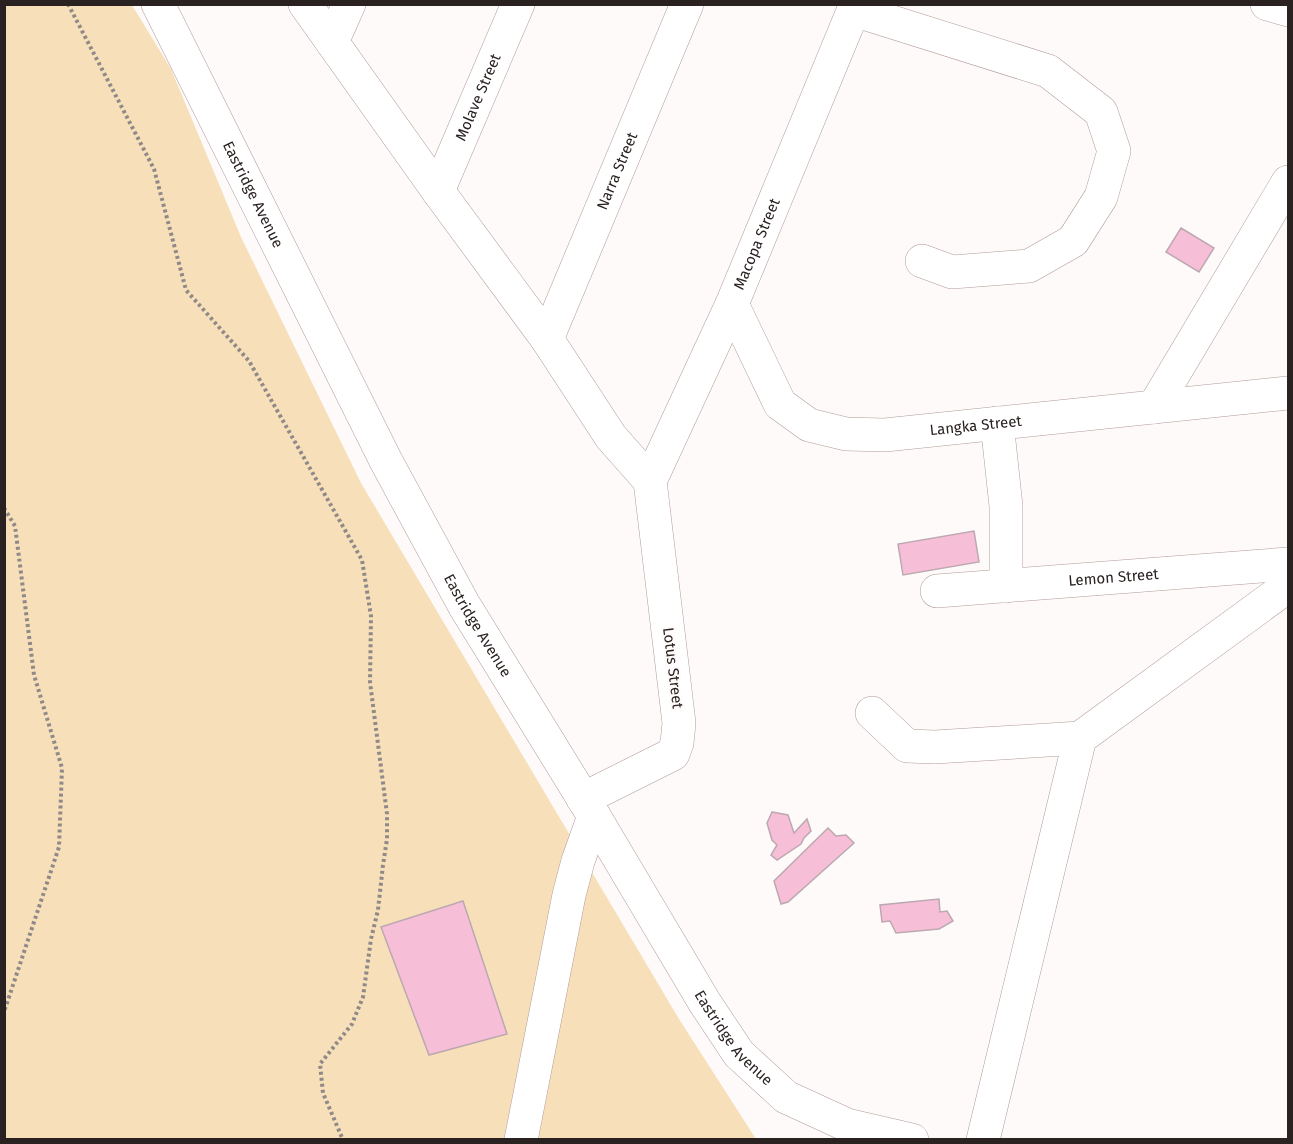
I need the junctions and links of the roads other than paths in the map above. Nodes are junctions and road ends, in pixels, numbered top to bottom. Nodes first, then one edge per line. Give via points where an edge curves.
1 (158, 4) edge
2 (305, 4) edge
3 (348, 4) edge
4 (518, 4) edge
5 (687, 4) edge
6 (1268, 4) edge
7 (855, 7) edge
8 (1288, 10) edge
9 (332, 42) junction
10 (1288, 182) edge
11 (438, 191) junction
12 (922, 261) dead end
13 (732, 304) junction
14 (547, 339) junction
15 (1288, 393) edge
16 (1154, 407) junction
17 (997, 423) junction
18 (650, 481) junction
19 (1288, 564) edge
20 (1006, 586) junction
21 (1288, 586) edge
22 (937, 591) dead end
23 (872, 712) dead end
24 (1080, 738) junction
25 (589, 808) junction
26 (521, 1140) edge
27 (912, 1140) edge
28 (983, 1140) edge

1 - 25 street, Eastridge Avenue via 386,460 464,605
2 - 9 street
3 - 9 street
4 - 11 street, Molave Street
5 - 14 street, Narra Street
6 - 8 street
7 - 12 street via 1048,71 1101,112 1114,151 1101,197 1073,241 1029,266 952,272
7 - 13 street, Macopa Street
9 - 11 street
10 - 16 street
11 - 14 street
13 - 17 street, Langka Street via 780,404 809,425 846,434 885,435
13 - 18 street, Macopa Street
14 - 18 street via 611,437
15 - 16 street, Langka Street
16 - 17 street, Langka Street
17 - 20 street via 1006,506
18 - 25 street, Lotus Street via 679,723 677,743 673,754
19 - 20 street, Lemon Street
20 - 22 street, Lemon Street
21 - 24 street
23 - 24 street via 907,746
24 - 28 street
25 - 26 street
25 - 27 street, Eastridge Avenue via 739,1054 786,1097 847,1125

